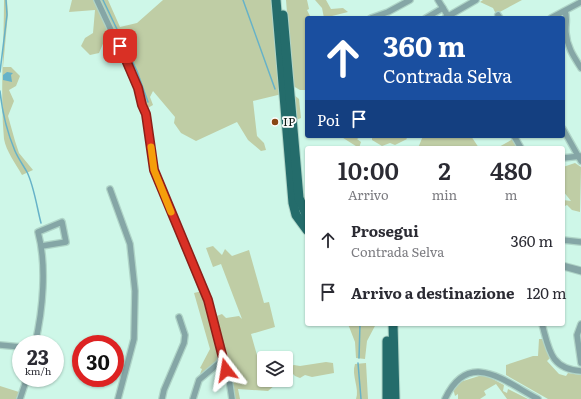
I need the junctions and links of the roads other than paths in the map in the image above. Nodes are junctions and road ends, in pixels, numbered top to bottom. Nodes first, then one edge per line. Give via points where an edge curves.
1 (97, 0) edge
2 (276, 0) edge
3 (282, 0) edge
4 (410, 0) edge
5 (438, 0) edge
6 (476, 0) edge
7 (581, 2) edge
8 (443, 8) junction
9 (565, 11) junction
10 (377, 16) edge
11 (429, 16) edge
12 (446, 16) edge
13 (448, 16) edge
14 (555, 16) edge
15 (581, 68) edge
16 (565, 132) edge
17 (565, 158) edge
18 (580, 158) edge
19 (110, 189) dead end
20 (305, 212) edge
21 (305, 227) edge
22 (565, 240) edge
23 (581, 242) edge
24 (42, 246) junction
25 (567, 269) edge
26 (581, 271) edge
27 (179, 317) dead end
28 (581, 324) edge
29 (387, 326) edge
30 (393, 326) edge
31 (542, 326) edge
32 (38, 335) edge
33 (0, 344) edge
34 (12, 346) edge
35 (222, 356) junction
36 (581, 363) edge
37 (213, 368) junction
38 (226, 370) junction
39 (581, 371) edge
40 (24, 387) edge
41 (446, 398) edge
42 (20, 399) edge
43 (118, 399) edge
44 (162, 399) edge
45 (193, 399) edge
46 (232, 399) edge
47 (387, 399) edge
48 (395, 399) edge
49 (538, 399) edge

1 - 35 street via 138,88 148,124 154,170 208,300
2 - 21 main road via 293,203 296,215
3 - 20 main road via 300,198
4 - 10 street
5 - 8 street
6 - 13 street
7 - 9 street
8 - 11 street
8 - 12 street
9 - 14 street
9 - 15 street via 568,47
16 - 18 street
17 - 18 street
19 - 43 street via 130,244 136,292 134,340
22 - 23 street
24 - 24 street via 38,232 62,222 66,242
24 - 32 street via 41,314
25 - 26 street
27 - 44 street via 185,336 184,343
28 - 36 street via 577,335
29 - 47 main road
30 - 48 main road
31 - 39 street via 548,348 558,363 569,370
33 - 34 street
35 - 37 street
35 - 38 street
37 - 38 street
37 - 45 street via 199,380
38 - 46 street
40 - 42 street
41 - 49 street via 452,385 462,376 484,372 504,379

